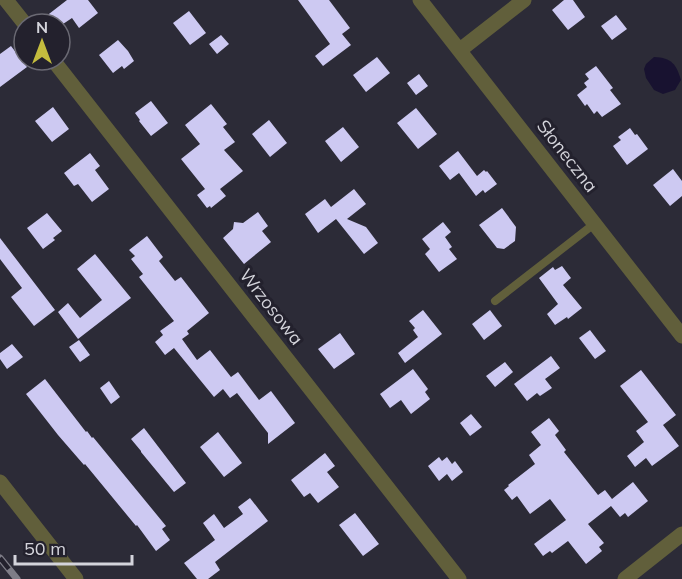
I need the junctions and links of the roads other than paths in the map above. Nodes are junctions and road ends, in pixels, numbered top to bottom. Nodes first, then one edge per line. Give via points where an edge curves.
1 (6, 0) edge
2 (420, 0) edge
3 (524, 0) edge
4 (16, 12) edge
5 (459, 50) junction
6 (62, 72) edge
7 (594, 224) junction
8 (495, 302) dead end
9 (682, 336) edge
10 (0, 482) edge
11 (682, 534) edge
12 (76, 579) edge
13 (459, 579) edge
14 (625, 579) edge

1 - 4 street
2 - 5 street, Słoneczna
3 - 5 street
5 - 7 street, Słoneczna
6 - 13 street, Wrzosowa
7 - 8 lane
7 - 9 street, Słoneczna
10 - 12 street
11 - 14 street

